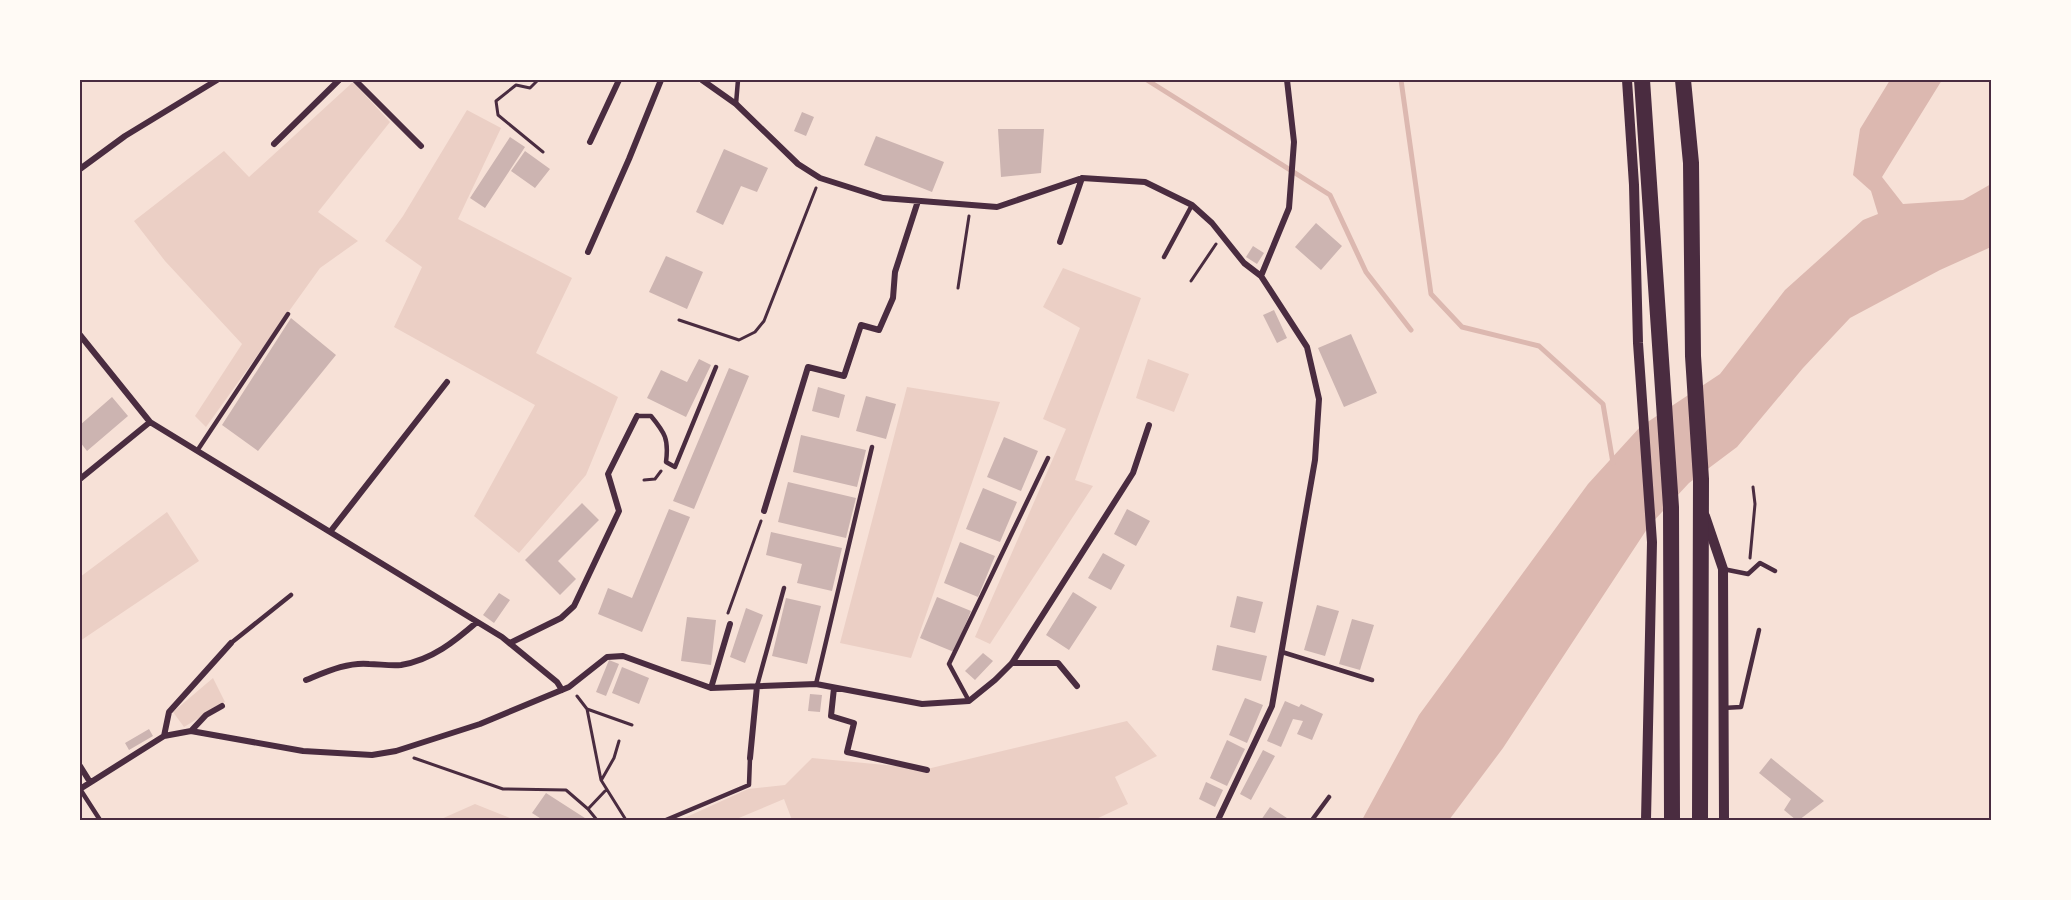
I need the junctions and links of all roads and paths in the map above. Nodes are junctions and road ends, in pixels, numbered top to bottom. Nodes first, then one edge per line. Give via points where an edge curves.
1 (217, 80) edge
2 (339, 80) edge
3 (355, 80) edge
4 (538, 80) edge
5 (619, 80) edge
6 (661, 80) edge
7 (702, 80) edge
8 (738, 80) edge
9 (1287, 80) edge
10 (1627, 80) edge
11 (1642, 80) edge
12 (1683, 80) edge
13 (736, 104) junction
14 (590, 142) dead end
15 (274, 144) dead end
16 (421, 146) dead end
17 (543, 152) dead end
18 (80, 169) edge
19 (820, 178) junction
20 (1082, 178) junction
21 (918, 201) junction
22 (970, 205) junction
23 (1192, 205) junction
24 (1222, 234) junction
25 (1060, 242) dead end
26 (588, 252) dead end
27 (1164, 257) dead end
28 (1261, 276) junction
29 (1191, 280) dead end
30 (958, 288) dead end
31 (288, 314) dead end
32 (679, 320) dead end
33 (80, 335) edge
34 (716, 367) dead end
35 (447, 382) dead end
36 (638, 416) joint
37 (150, 422) junction
38 (1149, 425) dead end
39 (872, 447) dead end
40 (197, 451) junction
41 (1048, 458) dead end
42 (666, 462) junction
43 (80, 479) edge
44 (644, 480) dead end
45 (1753, 487) dead end
46 (1701, 504) junction
47 (765, 511) joint
48 (330, 532) junction
49 (1723, 569) junction
50 (1775, 571) dead end
51 (1748, 574) junction
52 (784, 588) dead end
53 (291, 596) dead end
54 (477, 622) junction
55 (730, 624) joint
56 (1759, 630) dead end
57 (231, 643) joint
58 (510, 643) junction
59 (1282, 652) junction
60 (1012, 663) junction
61 (306, 680) dead end
62 (1372, 680) dead end
63 (816, 684) junction
64 (1077, 686) dead end
65 (757, 687) junction
66 (566, 688) junction
67 (711, 688) junction
68 (834, 688) junction
69 (969, 700) junction
70 (222, 706) dead end
71 (1723, 708) junction
72 (587, 709) junction
73 (632, 725) dead end
74 (191, 731) junction
75 (164, 736) junction
76 (619, 741) dead end
77 (396, 751) junction
78 (750, 758) joint
79 (80, 766) edge
80 (927, 770) dead end
81 (601, 780) junction
82 (90, 782) junction
83 (80, 789) edge
84 (606, 790) junction
85 (1329, 797) dead end
86 (588, 809) junction
87 (100, 820) edge
88 (597, 820) edge
89 (626, 820) edge
90 (666, 820) edge
91 (1218, 820) edge
92 (1312, 820) edge
93 (1646, 820) edge
94 (1672, 820) edge
95 (1700, 820) edge
96 (1724, 820) edge

1 - 18 street via 125,136
2 - 15 street
3 - 16 street
4 - 17 path via 530,88 516,85 496,101 498,115
5 - 14 street
6 - 26 street
7 - 13 street
8 - 13 lane
9 - 28 street via 1294,142 1289,207
10 - 93 street via 1638,343 1652,542
11 - 94 highway via 1671,507
12 - 46 highway via 1690,163 1693,356
13 - 19 street via 798,164
19 - 21 street via 883,198
19 - 32 path via 764,321 755,332 739,340
20 - 22 street via 997,207
20 - 23 street via 1145,182
20 - 25 street
21 - 22 street
21 - 47 street via 895,272 893,298 879,330 861,325 844,376 808,367
22 - 30 path
23 - 24 street
23 - 27 lane
24 - 28 street via 1244,263
24 - 29 path
28 - 59 street via 1307,347 1319,399 1315,460
31 - 40 lane
33 - 37 street
34 - 42 lane via 675,467
35 - 48 street
36 - 42 lane via 651,416 665,433
36 - 58 street via 608,474 619,511 574,606 561,618
37 - 40 street
37 - 43 street
38 - 60 street via 1133,472
39 - 63 lane
40 - 48 street
41 - 69 lane via 950,664
42 - 44 path via 655,479
45 - 51 path
46 - 49 street
46 - 95 highway
47 - 55 path via 728,611
48 - 54 street
49 - 51 lane
49 - 71 street
50 - 51 lane via 1760,563
52 - 65 lane
53 - 57 lane
54 - 58 street
54 - 61 street via 425,658 400,665 368,663 336,668
55 - 67 street
56 - 71 lane via 1741,707
57 - 75 street via 169,712
58 - 66 street
59 - 62 lane
59 - 91 street via 1272,706
60 - 64 street via 1058,663
60 - 69 street
63 - 65 street
63 - 68 street
65 - 67 street
65 - 78 street
66 - 67 street via 607,657 623,656
66 - 72 path
66 - 77 street via 480,724
68 - 69 street via 922,704
68 - 80 street via 831,716 854,723 847,752
70 - 74 street via 206,715
71 - 96 street
72 - 73 path
72 - 81 path
74 - 75 street
74 - 77 street via 303,751 372,755
75 - 82 street
76 - 81 path
77 - 86 path via 503,789 566,790
78 - 90 lane via 749,785
79 - 82 street
81 - 84 path
82 - 83 street
83 - 87 lane
84 - 86 path
84 - 89 path
85 - 92 lane
86 - 88 path

